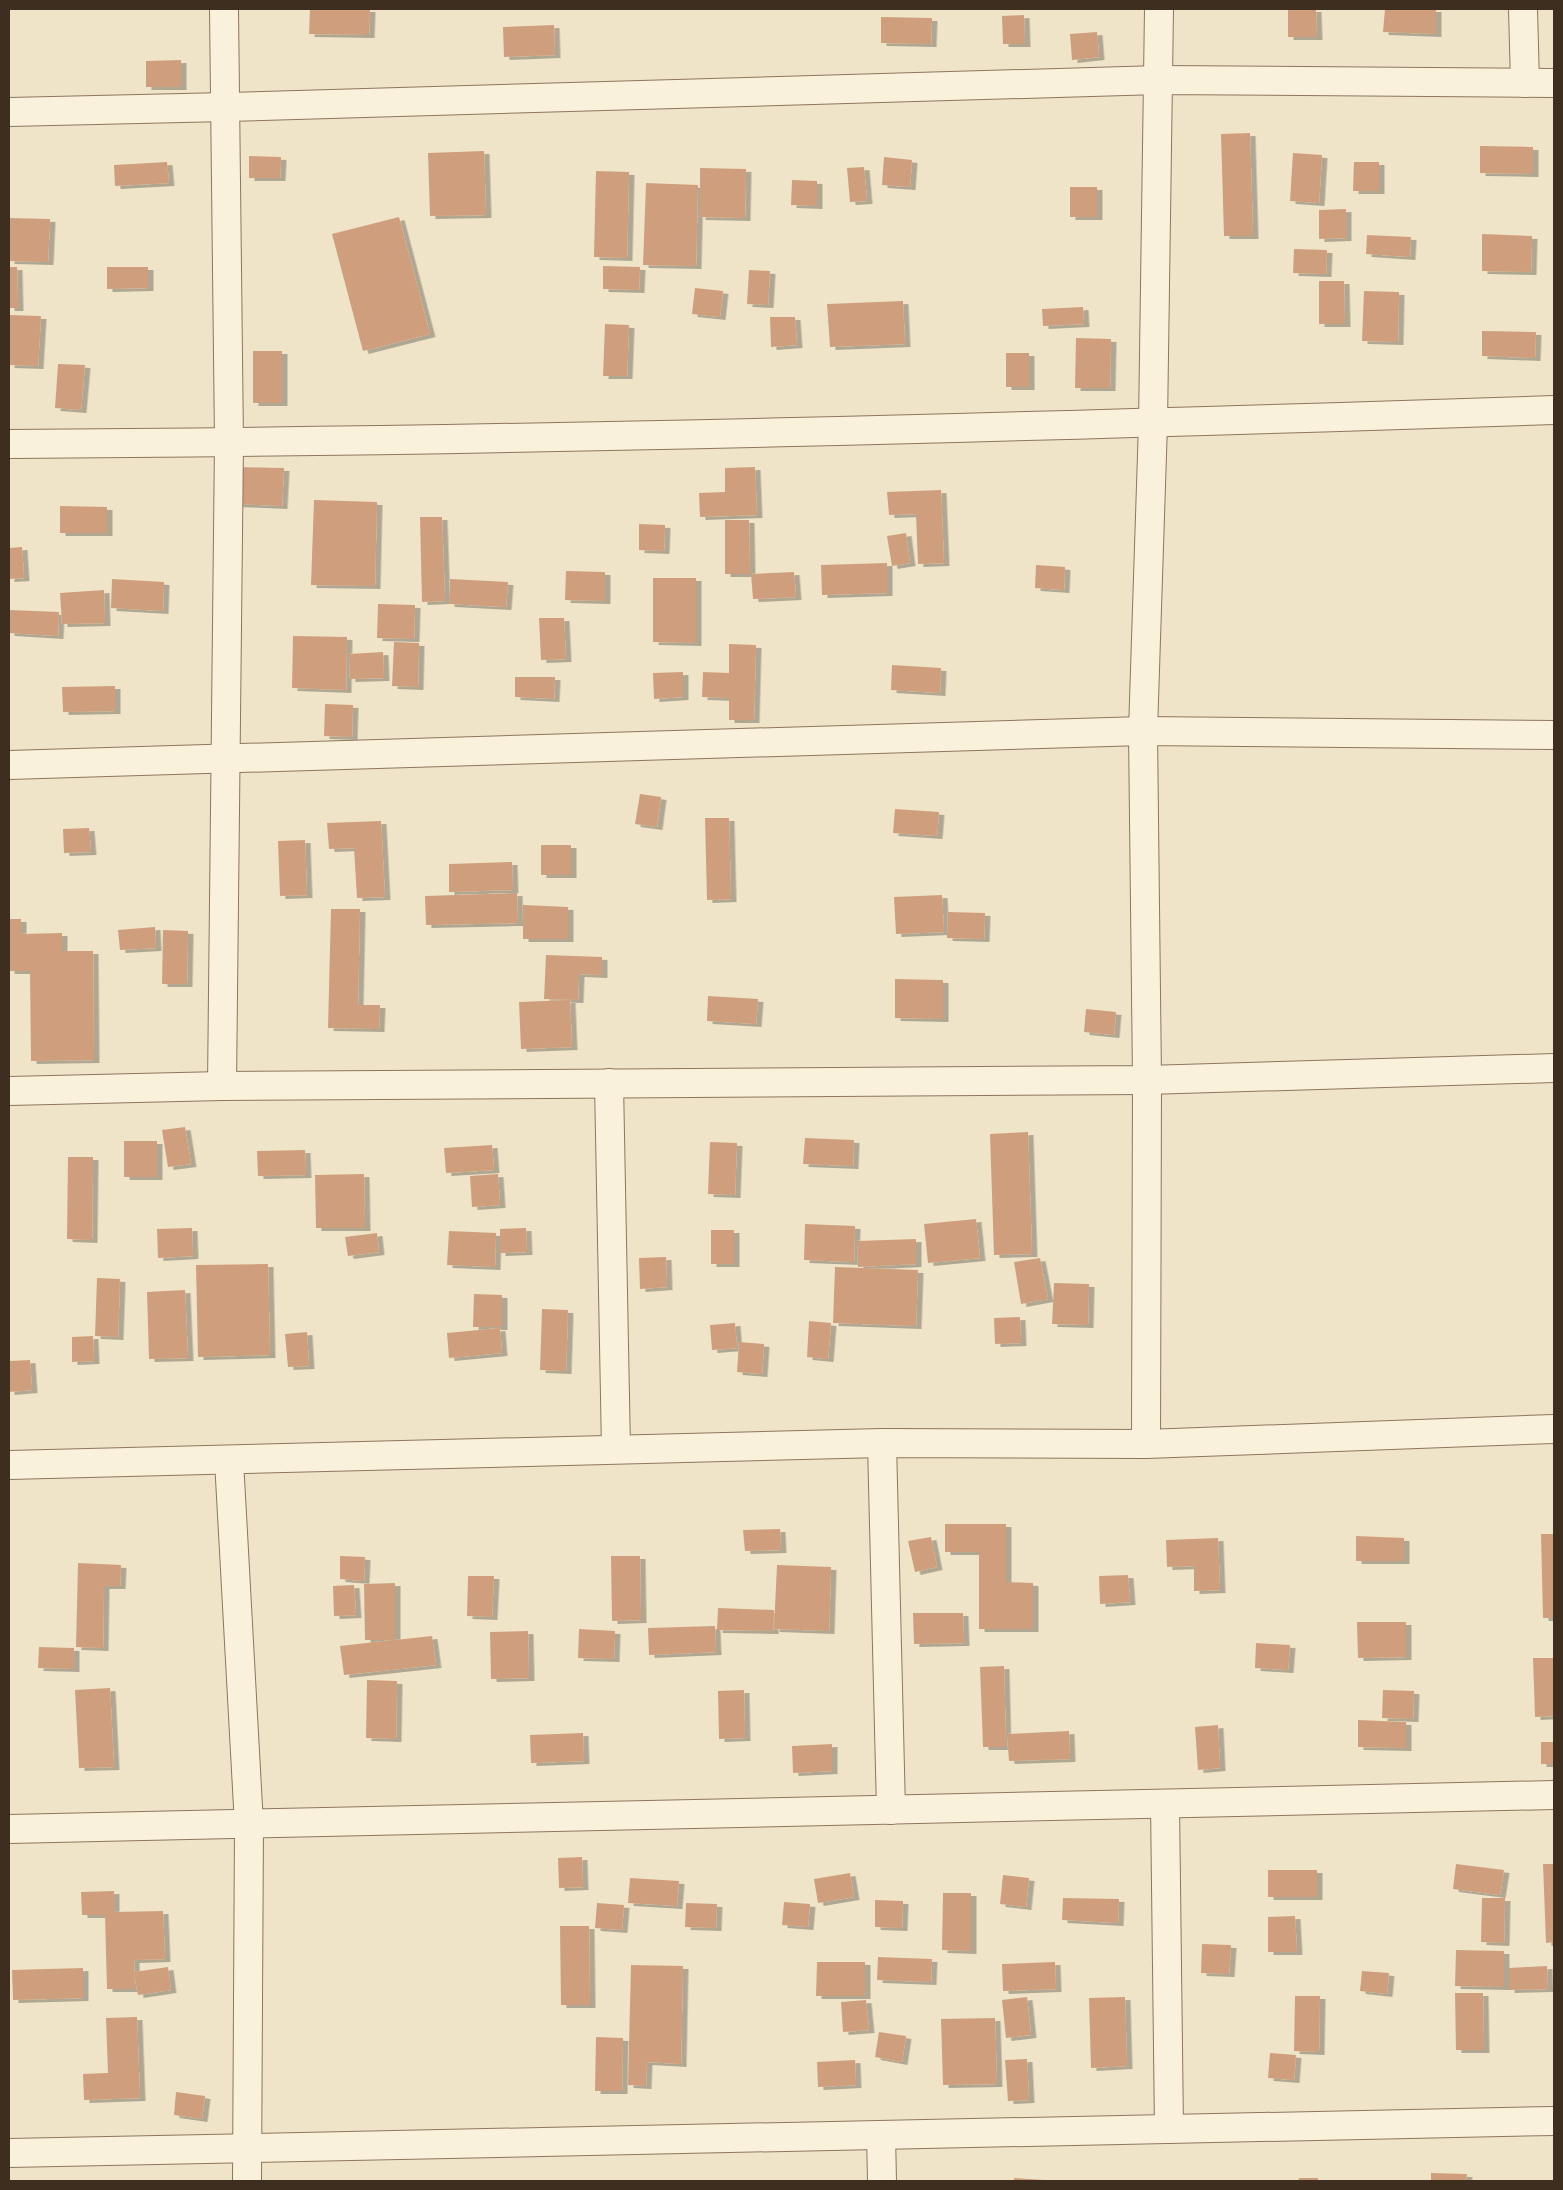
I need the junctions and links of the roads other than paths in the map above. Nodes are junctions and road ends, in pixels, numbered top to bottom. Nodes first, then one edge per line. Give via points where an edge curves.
1 (224, 9) edge
2 (1159, 9) edge
3 (1523, 9) edge
4 (1159, 80) junction
5 (1525, 83) junction
6 (1554, 83) edge
7 (226, 108) junction
8 (9, 112) edge
9 (1554, 410) edge
10 (1152, 424) junction
11 (229, 442) junction
12 (9, 444) edge
13 (1143, 732) junction
14 (1554, 735) edge
15 (226, 759) junction
16 (9, 765) edge
17 (1554, 1068) edge
18 (1147, 1080) junction
19 (609, 1083) junction
20 (222, 1086) junction
21 (9, 1091) edge
22 (1554, 1429) edge
23 (882, 1443) junction
24 (1146, 1444) junction
25 (616, 1449) junction
26 (229, 1460) junction
27 (9, 1465) edge
28 (1554, 1795) edge
29 (1165, 1804) junction
30 (891, 1810) junction
31 (249, 1825) junction
32 (9, 1829) edge
33 (1554, 2121) edge
34 (1169, 2129) junction
35 (881, 2135) junction
36 (247, 2148) junction
37 (9, 2153) edge
38 (247, 2181) edge
39 (882, 2181) edge

1 - 7 street
2 - 4 street
3 - 5 street
4 - 5 street
4 - 7 street
4 - 10 street
5 - 6 street
7 - 8 street
7 - 11 street
9 - 10 street
10 - 11 street
10 - 13 street
11 - 12 street
11 - 15 street
13 - 14 street
13 - 15 street
13 - 18 street
15 - 16 street
15 - 20 street
17 - 18 street
18 - 19 street
18 - 24 street
19 - 20 street
19 - 25 street
20 - 21 street
22 - 24 street
23 - 24 street
23 - 25 street
23 - 30 street
25 - 26 street
26 - 27 street
26 - 31 street
28 - 29 street
29 - 30 street
29 - 34 street
30 - 31 street
31 - 32 street
31 - 36 street
33 - 34 street
34 - 35 street
35 - 36 street
35 - 39 street
36 - 37 street
36 - 38 street

